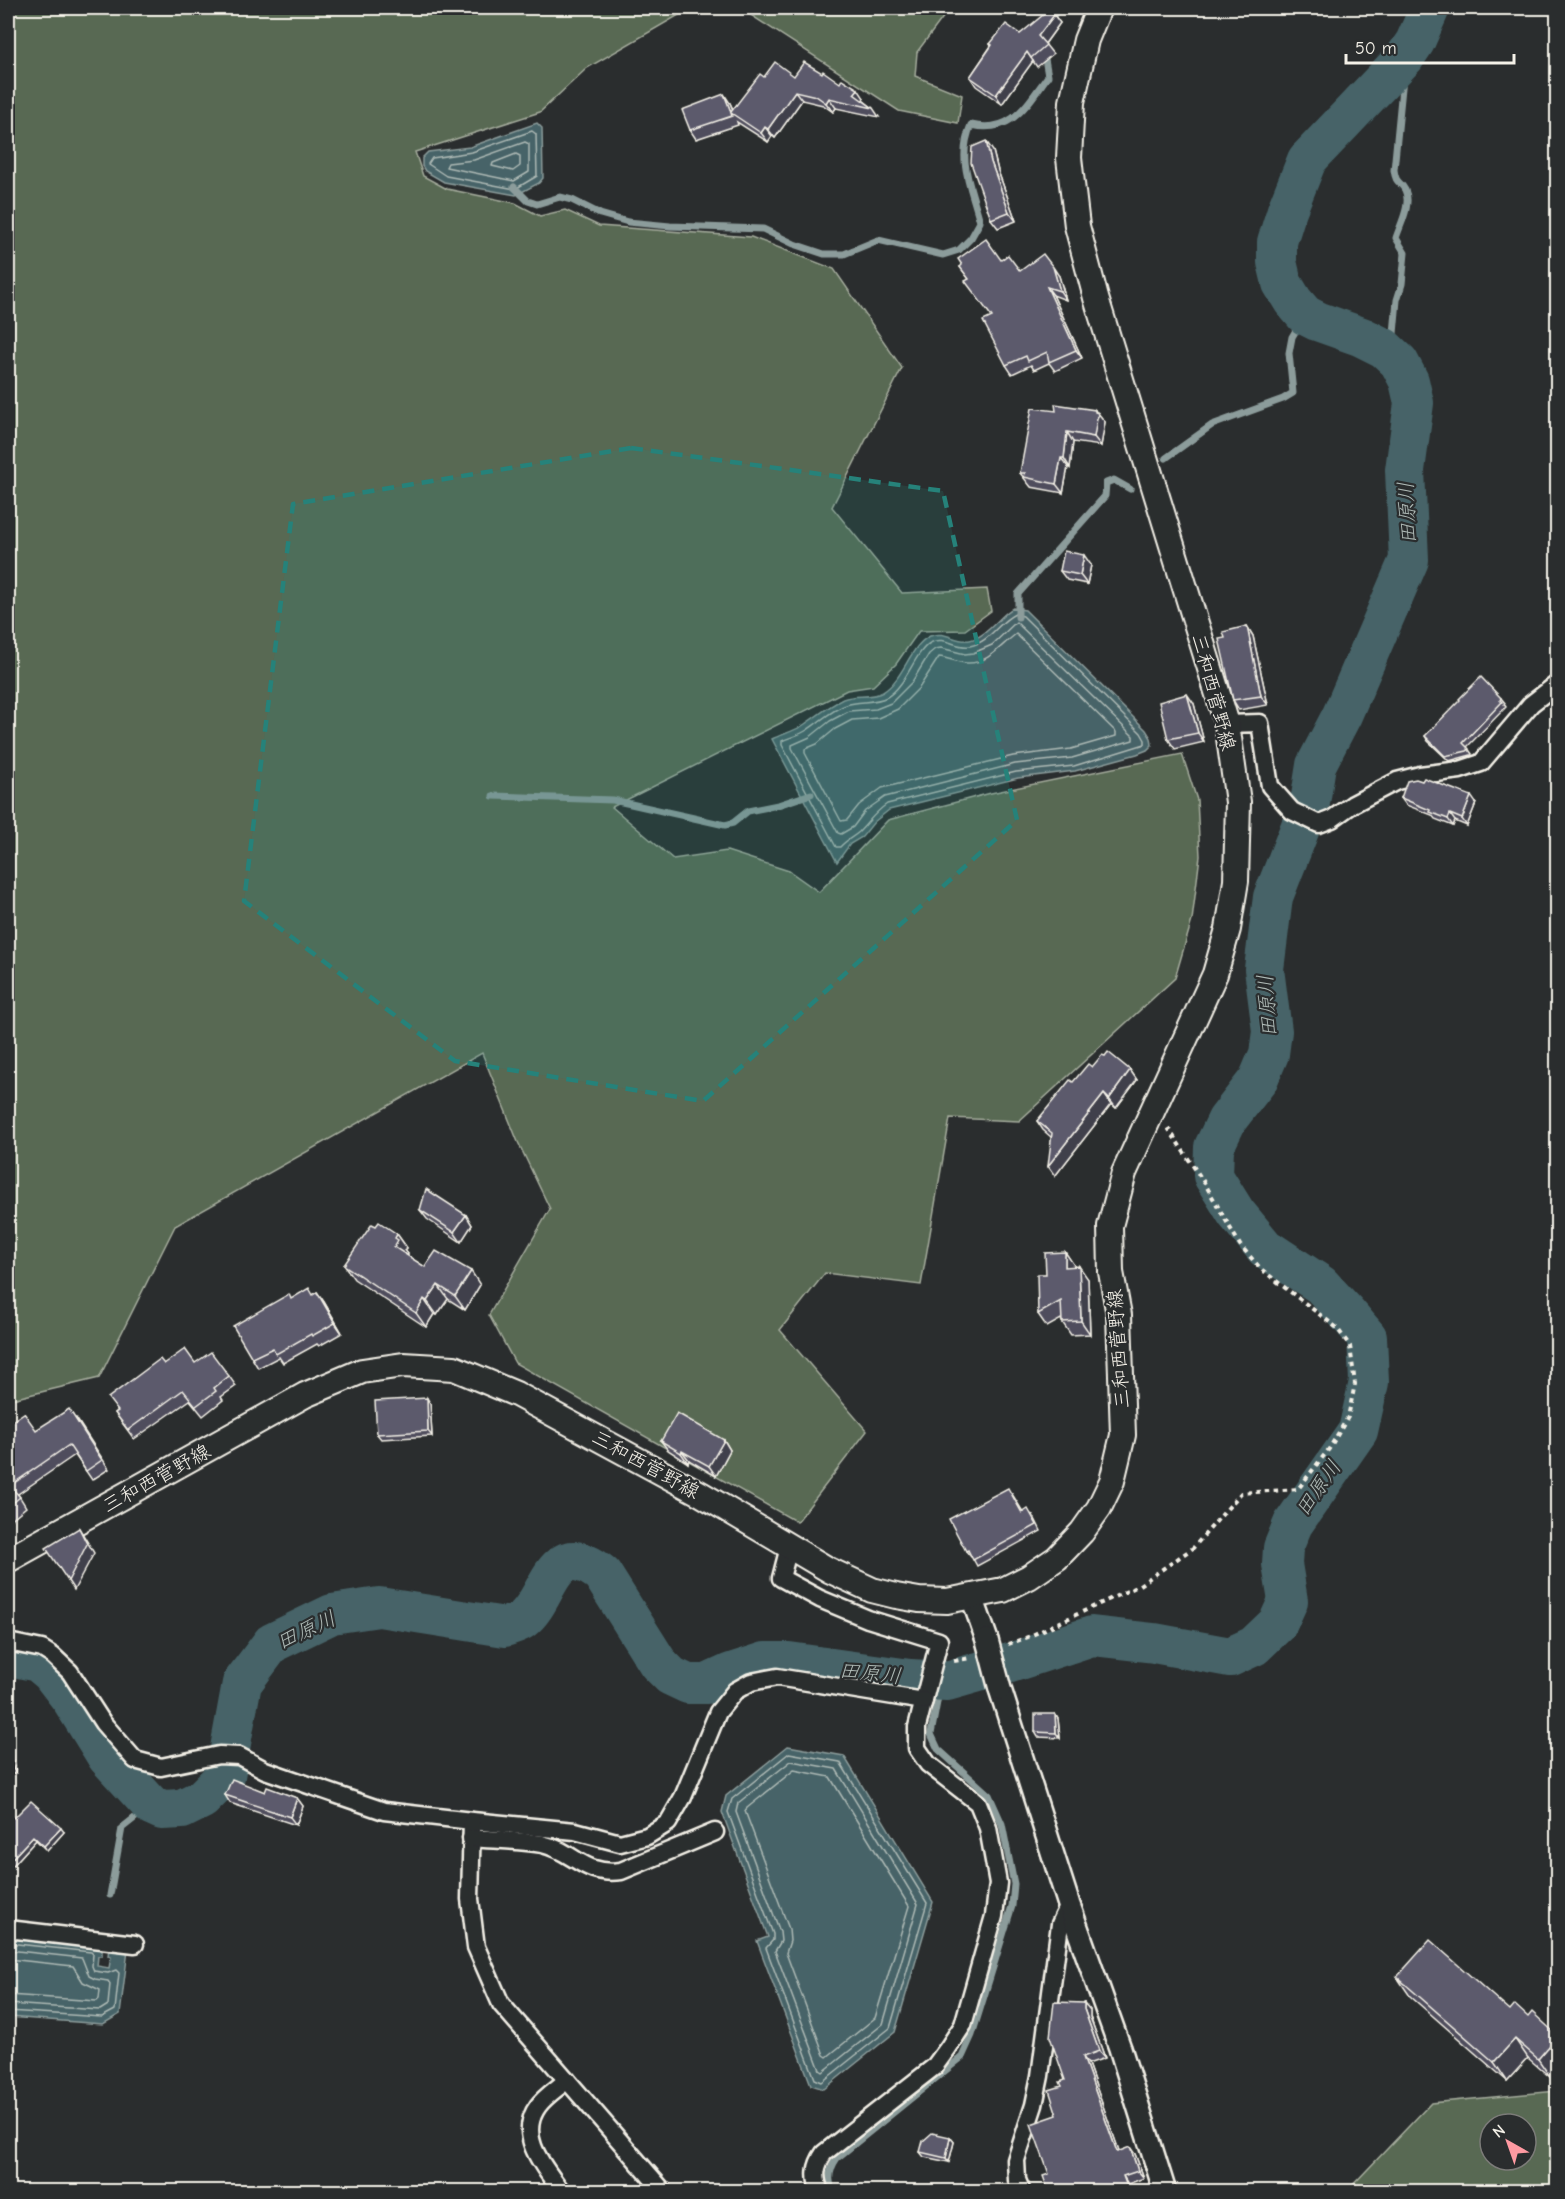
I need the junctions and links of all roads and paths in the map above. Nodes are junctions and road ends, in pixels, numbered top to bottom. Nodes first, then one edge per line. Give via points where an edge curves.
1 (1099, 8) edge
2 (1557, 683) edge
3 (1227, 724) junction
4 (1150, 1114) junction
5 (789, 1547) junction
6 (8, 1560) edge
7 (972, 1597) junction
8 (8, 1642) edge
9 (987, 1648) junction
10 (931, 1669) junction
11 (925, 1698) junction
12 (471, 1830) junction
13 (715, 1832) dead end
14 (1069, 1905) junction
15 (8, 1929) edge
16 (135, 1944) dead end
17 (567, 2080) junction
18 (562, 2192) edge
19 (664, 2192) edge
20 (820, 2192) edge
21 (1022, 2192) edge
22 (1165, 2192) edge

1 - 3 main road, 三和西菅野線 via 1086,40 1072,102 1069,158 1077,226
2 - 3 street via 1531,704 1481,763 1397,781 1318,824 1292,812 1270,786 1260,723
3 - 4 main road, 三和西菅野線 via 1238,802 1236,881 1228,929 1215,974
4 - 7 main road, 三和西菅野線 via 1124,1173 1110,1226 1111,1272 1119,1315 1123,1435 1112,1482 1082,1532 1057,1558 1003,1590
4 - 9 path via 1161,1118 1240,1245 1261,1269 1337,1328 1350,1346 1355,1384 1348,1417 1298,1489 1241,1493 1193,1548 1138,1586 1028,1637
5 - 6 main road, 三和西菅野線 via 701,1494 516,1394 454,1368 403,1365 362,1371 305,1395
5 - 7 main road, 三和西菅野線 via 880,1592 919,1600
5 - 10 street via 781,1578 868,1619 939,1641
7 - 9 street
8 - 12 street via 42,1649 53,1656 70,1672 103,1723 135,1760 161,1767 219,1755 239,1756 265,1770 384,1811
9 - 10 path
9 - 14 street, bridge
10 - 11 street
11 - 12 street via 777,1677 751,1682 735,1690 718,1712 683,1797 668,1823 647,1836 620,1843 575,1831
11 - 20 street via 917,1726 917,1748 928,1764 978,1803 988,1828 998,1883 994,1916 963,2025 934,2067 824,2152 816,2169
12 - 13 street via 543,1844 605,1873 621,1871
12 - 17 street via 470,1899 476,1947 501,2004
14 - 21 street via 1060,1924 1034,2105 1016,2160
14 - 22 street via 1120,2048
15 - 16 street
17 - 18 street via 538,2106 530,2124 531,2142 540,2162
17 - 19 street

